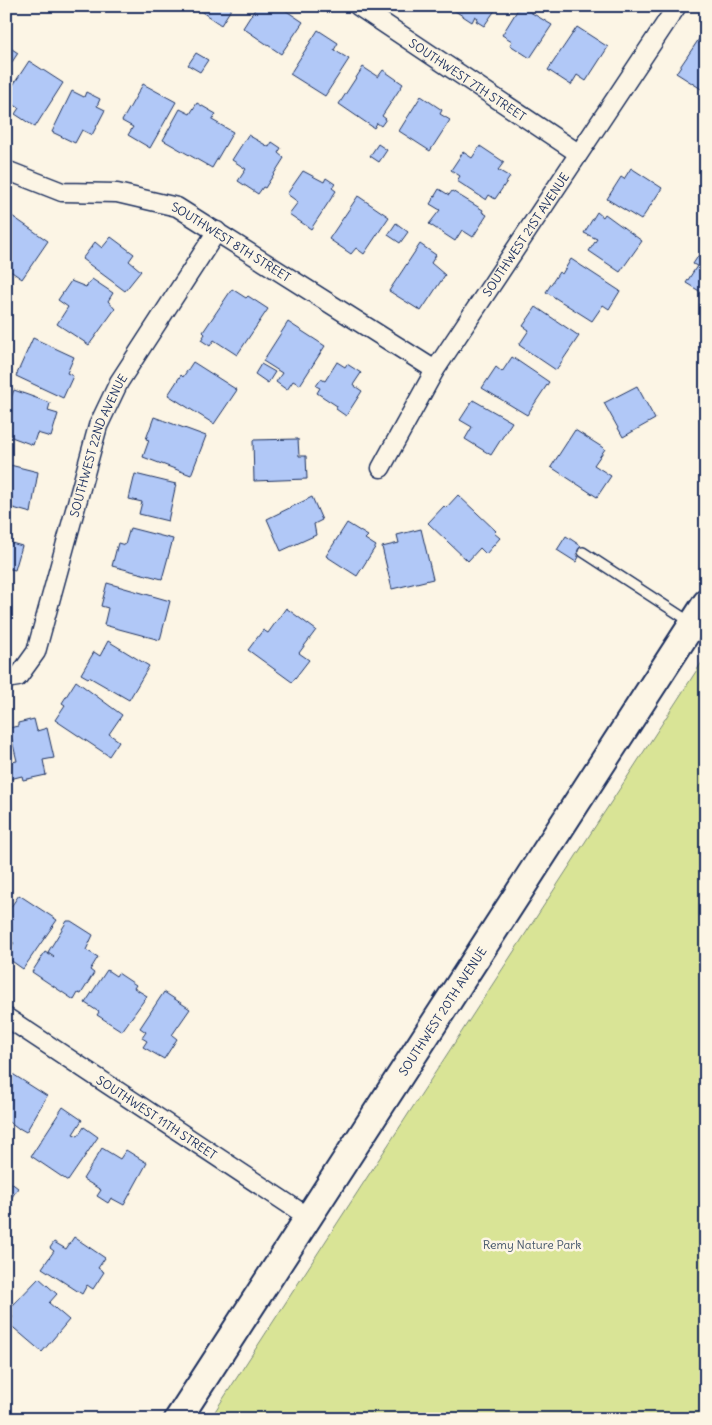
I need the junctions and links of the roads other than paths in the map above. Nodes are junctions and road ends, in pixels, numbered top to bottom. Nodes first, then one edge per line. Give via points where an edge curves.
1 (358, 6) edge
2 (677, 6) edge
3 (578, 153) junction
4 (6, 170) edge
5 (217, 231) junction
6 (435, 370) junction
7 (381, 468) dead end
8 (583, 552) dead end
9 (699, 613) edge
10 (12, 678) edge
11 (6, 1017) edge
12 (308, 1217) junction
13 (178, 1419) edge

1 - 3 street, SOUTHWEST 7TH STREET
2 - 3 street, SOUTHWEST 21ST AVENUE
3 - 6 street, SOUTHWEST 21ST AVENUE
4 - 5 street, SOUTHWEST 8TH STREET via 62,192 117,193 177,207
5 - 6 street, SOUTHWEST 8TH STREET
5 - 10 street, SOUTHWEST 22ND AVENUE via 119,382 98,426 36,652
6 - 7 street, SOUTHWEST 21ST AVENUE
8 - 9 lane
9 - 12 street, SOUTHWEST 20TH AVENUE
11 - 12 street, SOUTHWEST 11TH STREET
12 - 13 street, SOUTHWEST 20TH AVENUE

